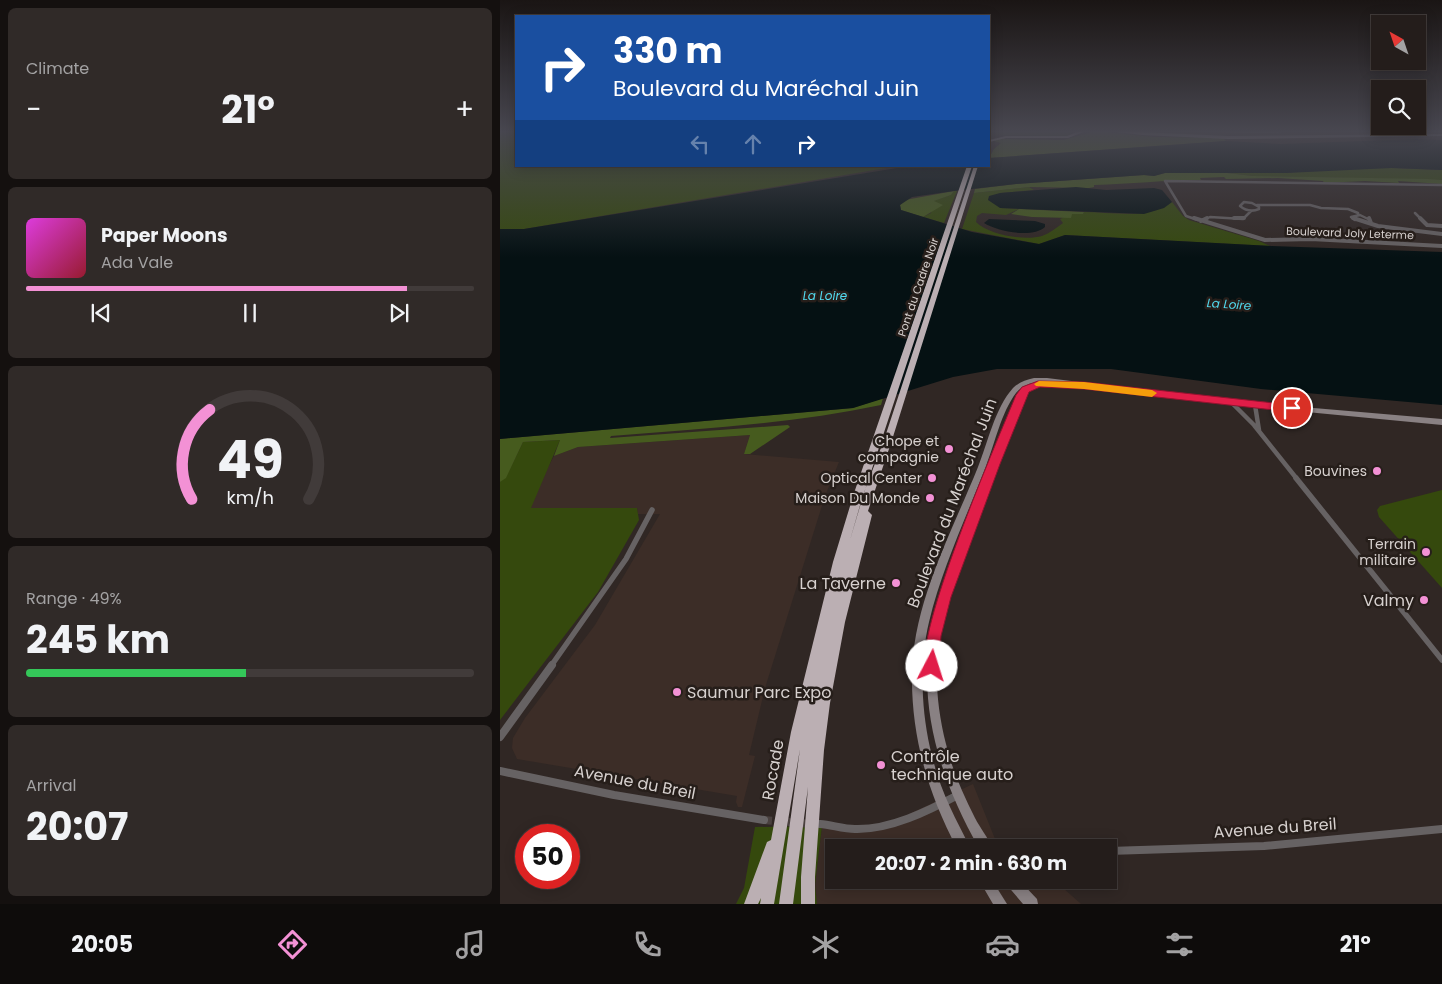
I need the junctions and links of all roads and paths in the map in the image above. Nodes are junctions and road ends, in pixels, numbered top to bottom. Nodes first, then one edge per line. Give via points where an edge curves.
1 (968, 172) edge
2 (974, 172) edge
3 (1442, 185) edge
4 (1258, 205) junction
5 (1251, 211) junction
6 (1415, 213) dead end
7 (1358, 215) junction
8 (1201, 221) junction
9 (1371, 223) junction
10 (1442, 226) edge
11 (1442, 235) edge
12 (1442, 246) edge
13 (1084, 385) junction
14 (1232, 403) junction
15 (1254, 405) junction
16 (890, 415) junction
17 (1442, 422) edge
18 (1259, 430) junction
19 (888, 440) junction
20 (652, 510) dead end
21 (818, 643) joint
22 (1442, 660) edge
23 (500, 737) edge
24 (500, 770) edge
25 (958, 795) junction
26 (943, 803) junction
27 (764, 820) tunnel mouth
28 (781, 823) junction
29 (820, 824) dead end
30 (1442, 829) edge
31 (960, 839) edge
32 (981, 839) edge
33 (1117, 851) edge
34 (991, 889) edge
35 (1018, 889) edge
36 (751, 904) edge
37 (767, 904) edge
38 (786, 904) edge
39 (808, 904) edge
40 (1001, 904) edge
41 (1032, 904) edge

1 - 16 highway, Pont du Cadre Noir
2 - 16 highway, Pont du Cadre Noir
3 - 8 street, Boulevard Joly Leterme via 1165,181 1184,214
4 - 5 street via 1259,209
4 - 5 street via 1240,204
4 - 7 street via 1310,205 1351,210
5 - 8 street via 1243,218 1210,217
6 - 10 street via 1427,225
7 - 9 street via 1368,218
7 - 9 street via 1351,219 1360,224
8 - 12 street, Boulevard Joly Leterme via 1265,240 1311,239
9 - 11 street
13 - 14 main road
13 - 25 main road, Boulevard du Maréchal Juin via 1038,384 1023,392 939,613 933,650 933,701 939,739
13 - 26 main road, Boulevard du Maréchal Juin via 1037,380 1016,389 994,435 932,594 919,647 918,688 924,742
14 - 15 main road
14 - 18 street
15 - 17 main road
15 - 18 street
16 - 19 highway
16 - 21 highway via 845,537
18 - 22 street
19 - 38 highway via 841,586 809,732
19 - 39 highway via 848,587 827,682 818,750
20 - 23 street via 609,585
21 - 28 highway, Rocade via 797,732
24 - 27 street, Avenue du Breil via 622,796
25 - 26 street
25 - 32 main road, Boulevard du Maréchal Juin
26 - 29 street via 875,826 855,829
26 - 31 main road, Boulevard du Maréchal Juin
28 - 36 highway
28 - 37 highway, Rocade
30 - 33 street, Avenue du Breil via 1264,846
34 - 40 main road
35 - 41 main road

